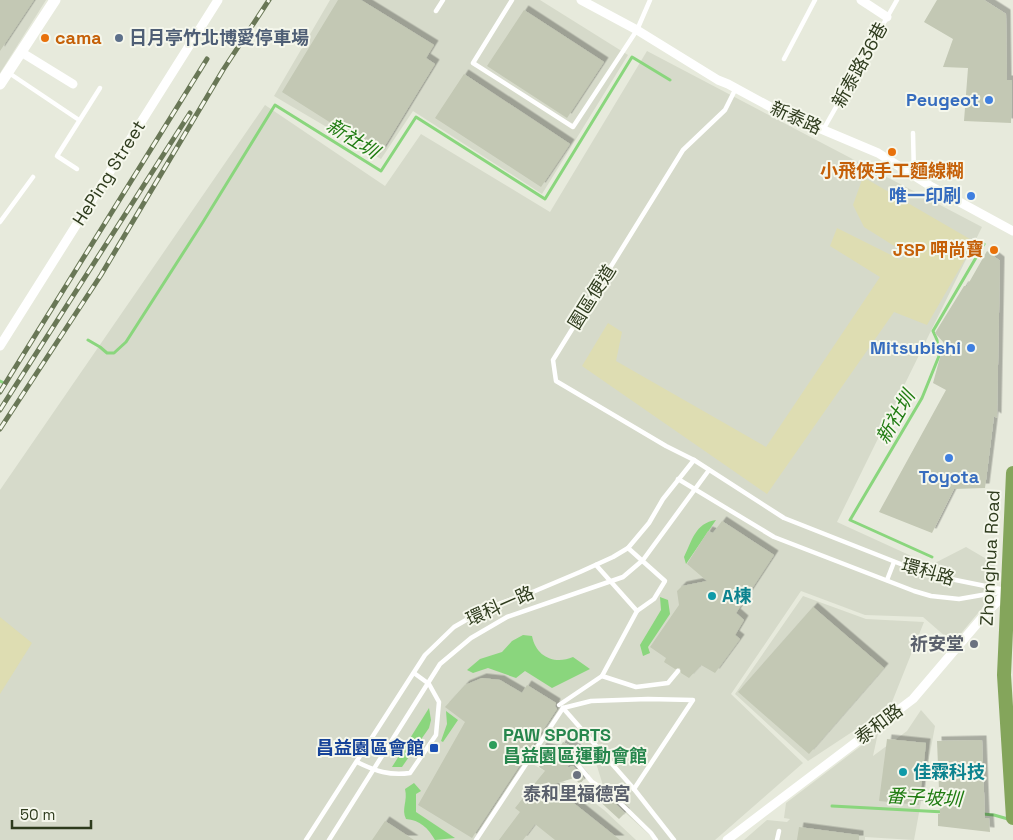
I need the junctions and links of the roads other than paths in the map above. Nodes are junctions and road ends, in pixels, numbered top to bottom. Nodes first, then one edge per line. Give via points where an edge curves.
1 (55, 0) edge
2 (218, 0) edge
3 (443, 0) edge
4 (512, 0) edge
5 (581, 0) edge
6 (650, 0) edge
7 (815, 0) edge
8 (861, 0) edge
9 (897, 0) edge
10 (436, 11) dead end
11 (887, 17) junction
12 (636, 30) junction
13 (21, 52) junction
14 (784, 59) dead end
15 (8, 73) junction
16 (0, 84) edge
17 (73, 84) dead end
18 (100, 88) dead end
19 (736, 88) junction
20 (79, 120) junction
21 (823, 130) junction
22 (913, 133) dead end
23 (77, 169) dead end
24 (914, 176) junction
25 (33, 177) dead end
26 (0, 222) edge
27 (1013, 231) edge
28 (0, 346) edge
29 (694, 460) junction
30 (709, 470) junction
31 (1013, 473) edge
32 (678, 479) junction
33 (694, 489) junction
34 (628, 548) junction
35 (643, 560) junction
36 (894, 562) junction
37 (596, 565) junction
38 (887, 580) junction
39 (610, 581) junction
40 (1011, 590) edge
41 (637, 611) junction
42 (1009, 646) edge
43 (678, 671) dead end
44 (414, 673) junction
45 (1009, 675) edge
46 (602, 676) junction
47 (429, 684) junction
48 (561, 706) junction
49 (571, 760) dead end
50 (357, 762) junction
51 (374, 771) junction
52 (634, 789) junction
53 (1013, 813) edge
54 (779, 831) dead end
55 (306, 840) edge
56 (330, 840) edge
57 (476, 840) edge
58 (656, 840) edge
59 (674, 840) edge
60 (727, 840) edge
61 (777, 840) edge

1 - 13 street
2 - 28 street, HePing Street
3 - 10 lane
4 - 12 lane via 473,63 574,127
5 - 12 street, 新泰路
6 - 12 lane
7 - 14 lane
8 - 11 street
9 - 11 lane, 新泰路36巷
11 - 21 lane, 新泰路36巷
12 - 19 street, 新泰路
13 - 15 street
13 - 17 street
15 - 16 street
15 - 20 lane
18 - 20 lane
19 - 21 street, 新泰路
19 - 29 lane, 園區便道 via 725,110 683,150 553,360 556,381
20 - 23 lane via 57,156
21 - 24 street, 新泰路 via 878,153
22 - 24 lane
24 - 27 street, 新泰路
25 - 26 lane
29 - 30 lane, 環科路
29 - 32 lane, 環科一路
30 - 33 lane, 環科一路
30 - 36 lane, 環科路 via 784,518
31 - 40 main road, Zhonghua Road
32 - 33 lane, 環科路
32 - 34 lane, 環科一路
33 - 35 lane, 環科一路
33 - 38 lane, 環科路 via 774,538
34 - 35 lane
34 - 37 lane, 環科一路
35 - 39 lane, 環科一路 via 622,577
35 - 41 lane via 665,581 654,599
36 - 38 lane
36 - 40 lane, 環科路 via 926,574
37 - 39 lane
37 - 44 lane, 環科一路 via 487,608 454,627 425,655
38 - 40 lane, 環科路 via 931,596 959,600
39 - 41 lane
39 - 47 lane, 環科一路 via 507,617 471,638 440,664
40 - 42 main road, Zhonghua Road
40 - 60 street, 泰和路 via 987,612 912,699
41 - 46 lane
42 - 45 main road, Zhonghua Road
43 - 46 lane via 668,683 636,687
44 - 47 lane
44 - 50 lane, 環科一路
45 - 53 main road
46 - 48 lane
47 - 51 lane, 環科一路
47 - 51 lane via 439,702 436,734 410,772 390,774
48 - 52 lane
48 - 52 lane via 591,701 693,700
48 - 57 lane
49 - 58 lane via 592,782 611,794
50 - 51 lane
50 - 55 lane, 環科一路
51 - 56 lane, 環科一路
52 - 59 lane
54 - 61 lane

